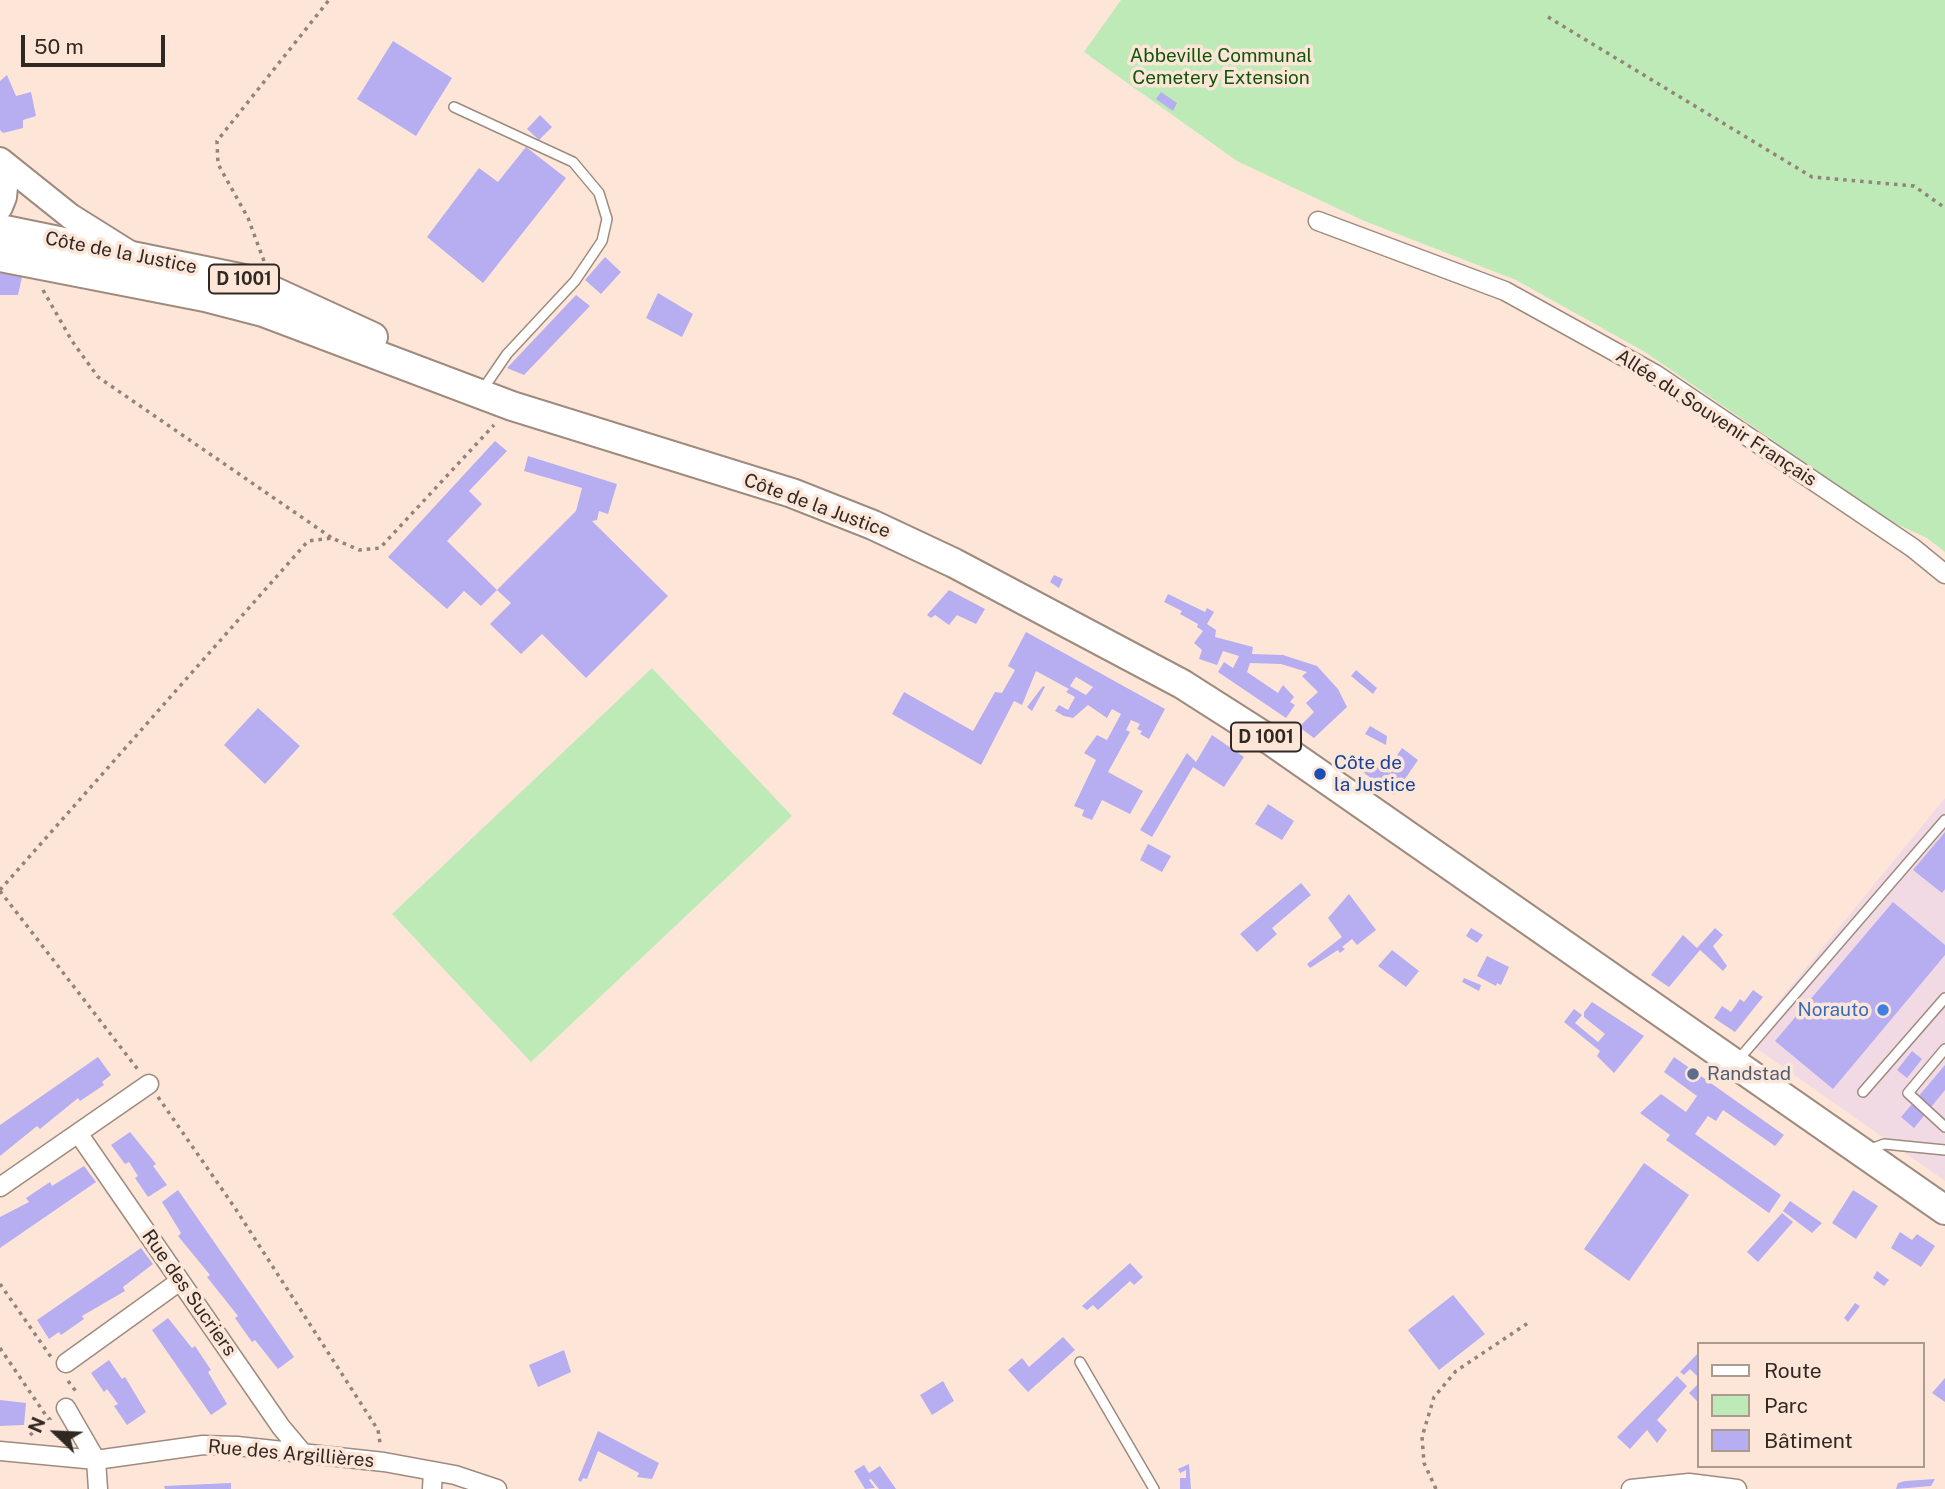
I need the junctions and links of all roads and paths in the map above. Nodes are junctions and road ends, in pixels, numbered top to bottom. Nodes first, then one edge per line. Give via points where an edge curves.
1 (329, 0) edge
2 (1548, 17) dead end
3 (454, 107) dead end
4 (3, 163) edge
5 (0, 207) edge
6 (1945, 208) edge
7 (1318, 221) dead end
8 (0, 229) edge
9 (133, 255) junction
10 (0, 257) edge
11 (30, 263) junction
12 (270, 287) junction
13 (474, 391) junction
14 (512, 405) junction
15 (332, 538) junction
16 (1945, 574) edge
17 (1945, 820) edge
18 (0, 890) edge
19 (1945, 998) edge
20 (1943, 1054) edge
21 (1735, 1064) junction
22 (149, 1084) junction
23 (1863, 1092) dead end
24 (1945, 1127) edge
25 (78, 1133) junction
26 (1945, 1150) edge
27 (1863, 1153) junction
28 (0, 1187) edge
29 (1945, 1210) edge
30 (180, 1281) junction
31 (0, 1284) edge
32 (1531, 1321) dead end
33 (0, 1348) edge
34 (1080, 1362) dead end
35 (60, 1366) junction
36 (66, 1408) junction
37 (49, 1420) junction
38 (9, 1452) edge
39 (302, 1452) junction
40 (96, 1460) junction
41 (384, 1462) junction
42 (432, 1480) edge
43 (98, 1489) edge
44 (497, 1489) edge
45 (1154, 1489) edge
46 (1436, 1489) edge
47 (1631, 1489) edge
48 (1737, 1489) edge

1 - 12 path via 218,141 218,164 263,254
2 - 6 path via 1812,177 1914,186
3 - 13 lane via 573,162 599,193 607,219 602,242 575,281
4 - 5 main road
4 - 9 main road via 70,216
7 - 16 street, Allée du Souvenir Français via 1505,291 1655,374
8 - 9 main road, Côte de la Justice / D 1001
9 - 12 main road, Côte de la Justice / D 1001
10 - 11 main road, Côte de la Justice / D 1001
11 - 13 main road, Côte de la Justice / D 1001 via 263,312
11 - 15 path via 66,331 98,377
12 - 13 main road, Côte de la Justice / D 1001
13 - 14 main road, Côte de la Justice / D 1001
14 - 15 path via 380,548 359,550
14 - 21 main road, Côte de la Justice / D 1001 via 873,524 1182,684 1273,742
15 - 18 path via 308,541
17 - 21 lane
18 - 22 path
19 - 23 lane
20 - 24 lane via 1908,1093
21 - 27 main road, Côte de la Justice / D 1001
22 - 25 street
22 - 41 path via 378,1430
25 - 28 street
25 - 30 street, Rue des Sucriers
26 - 27 lane via 1884,1143
27 - 29 main road, Côte de la Justice / D 1001
30 - 35 street
30 - 39 street, Rue des Sucriers
31 - 35 path
32 - 46 path via 1457,1371 1434,1397 1422,1437 1424,1463
33 - 37 path
34 - 45 lane
35 - 36 path via 80,1396
36 - 37 path
36 - 40 street
37 - 38 path
38 - 40 street, Rue des Argillières
39 - 40 street, Rue des Argillières via 203,1445
39 - 41 street, Rue des Argillières
40 - 43 street
41 - 42 street, Rue des Argillières
42 - 44 street, Rue des Argillières
47 - 48 street via 1689,1483

